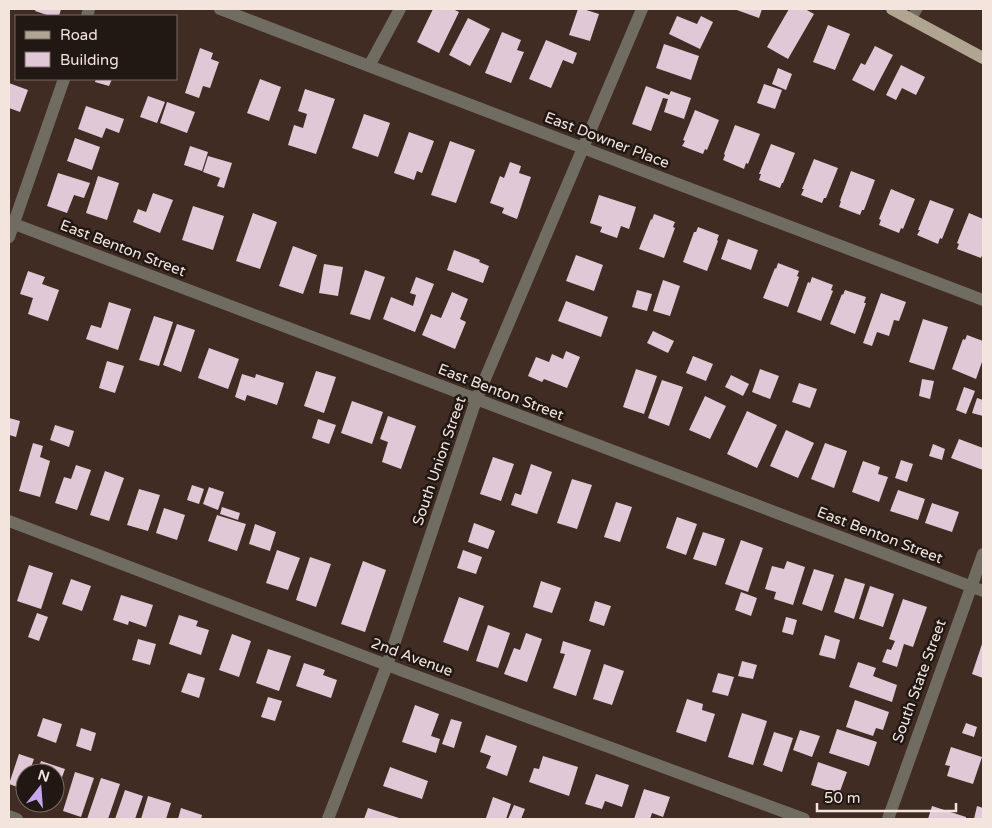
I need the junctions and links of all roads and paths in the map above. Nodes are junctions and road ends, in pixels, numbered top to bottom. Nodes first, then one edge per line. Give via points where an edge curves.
1 (220, 9) edge
2 (400, 9) edge
3 (642, 9) edge
4 (892, 9) edge
5 (914, 14) edge
6 (983, 58) edge
7 (369, 66) junction
8 (64, 80) edge
9 (582, 148) junction
10 (11, 222) edge
11 (9, 237) edge
12 (983, 300) edge
13 (476, 400) junction
14 (9, 522) edge
15 (983, 554) edge
16 (970, 586) junction
17 (983, 591) edge
18 (387, 665) junction
19 (9, 816) edge
20 (18, 819) edge
21 (328, 819) edge
22 (804, 819) edge
23 (888, 819) edge

1 - 7 street, East Downer Place
2 - 7 street
3 - 9 street, South Union Street
4 - 5 main road
5 - 6 main road
7 - 9 street, East Downer Place
8 - 10 street
9 - 12 street, East Downer Place
9 - 13 street, South Union Street
10 - 11 street
10 - 13 street, East Benton Street
13 - 16 street, East Benton Street
13 - 18 street, South Union Street
14 - 18 street, 2nd Avenue
15 - 16 street, South State Street
16 - 17 street, East Benton Street
16 - 23 street, South State Street
18 - 21 street, South Union Street
18 - 22 street, 2nd Avenue
19 - 20 street

